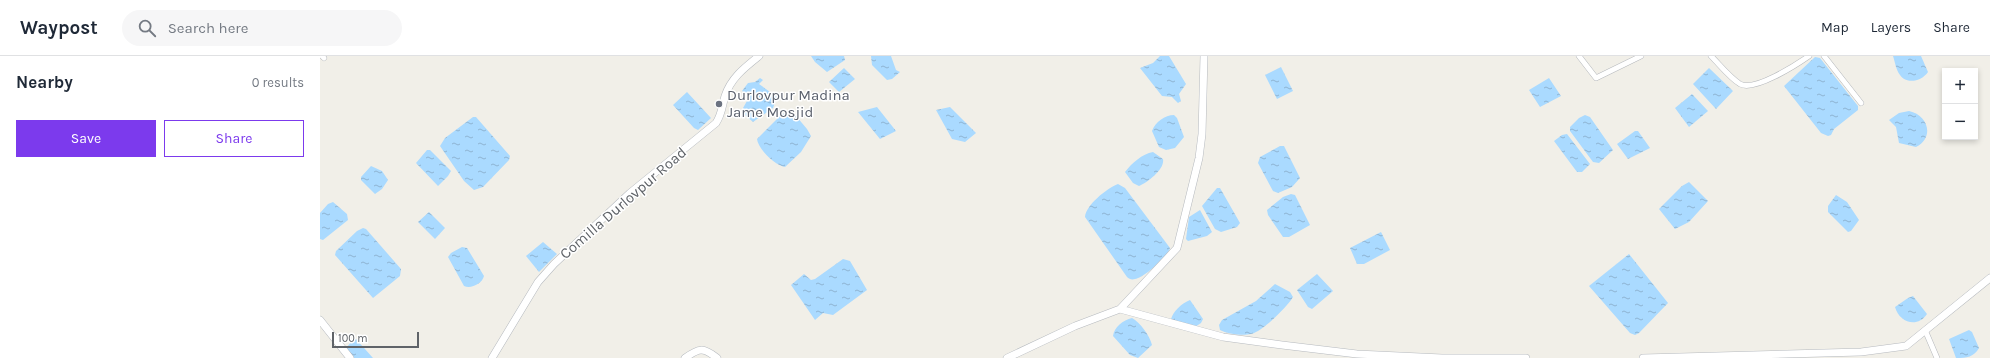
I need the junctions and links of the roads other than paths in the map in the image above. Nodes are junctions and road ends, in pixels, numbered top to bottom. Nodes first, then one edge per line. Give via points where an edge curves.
1 (758, 56) edge
2 (1204, 56) edge
3 (1579, 56) edge
4 (1640, 56) edge
5 (1711, 56) edge
6 (1809, 56) edge
7 (1824, 56) edge
8 (1861, 103) dead end
9 (1990, 278) edge
10 (1120, 309) junction
11 (320, 320) edge
12 (1925, 330) junction
13 (350, 358) edge
14 (492, 358) edge
15 (684, 358) edge
16 (717, 358) edge
17 (1006, 358) edge
18 (1442, 358) edge
19 (1526, 358) edge
20 (1643, 358) edge
21 (1937, 358) edge

1 - 14 main road, Comilla Durlovpur Road via 740,71 731,83 716,123 630,193 538,282
2 - 10 main road via 1202,134 1176,248
3 - 4 street via 1596,78
5 - 6 street via 1735,80 1747,86 1761,82
7 - 8 street
9 - 12 main road
10 - 17 main road via 1075,326
10 - 18 main road via 1223,337 1357,354
11 - 13 main road
12 - 20 main road via 1906,346 1861,352
12 - 21 street
15 - 16 main road via 696,350 703,350
18 - 19 main road

